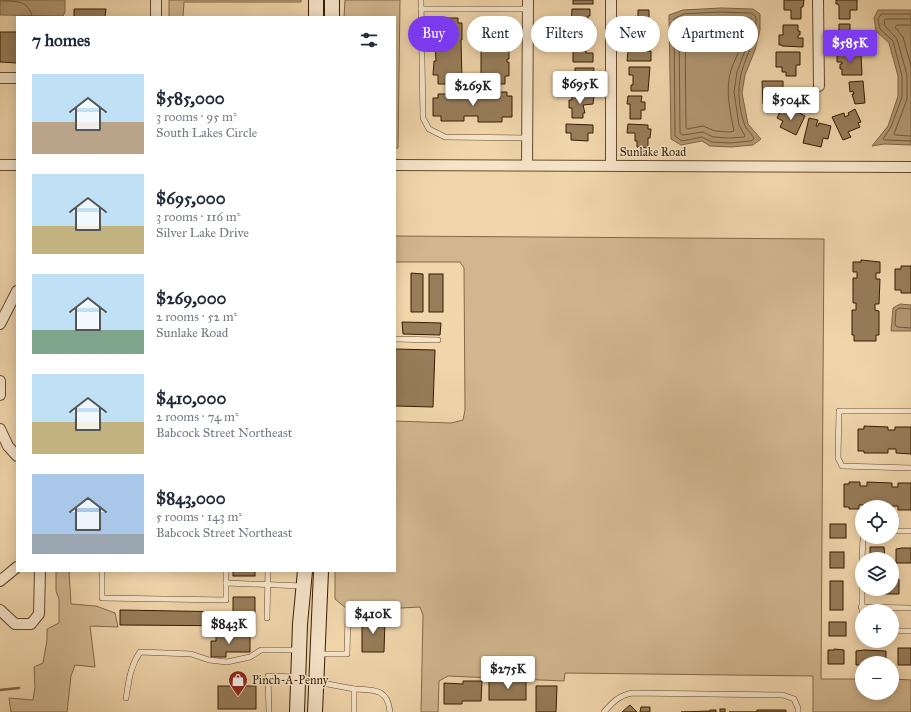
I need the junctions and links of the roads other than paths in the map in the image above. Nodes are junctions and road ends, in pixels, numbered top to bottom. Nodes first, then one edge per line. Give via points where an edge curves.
1 (156, 0) edge
2 (316, 0) edge
3 (332, 0) edge
4 (421, 0) edge
5 (611, 0) edge
6 (818, 0) edge
7 (528, 5) edge
8 (421, 9) junction
9 (156, 16) edge
10 (316, 16) edge
11 (332, 16) edge
12 (0, 78) edge
13 (16, 78) edge
14 (819, 86) dead end
15 (527, 138) junction
16 (0, 165) edge
17 (16, 165) edge
18 (396, 165) edge
19 (527, 165) junction
20 (611, 165) junction
21 (911, 167) edge
22 (16, 293) edge
23 (0, 324) edge
24 (396, 340) edge
25 (438, 340) dead end
26 (0, 381) edge
27 (0, 396) edge
28 (911, 411) edge
29 (0, 429) edge
30 (16, 455) edge
31 (911, 468) edge
32 (899, 531) edge
33 (911, 531) edge
34 (16, 568) edge
35 (40, 572) edge
36 (102, 572) edge
37 (226, 572) edge
38 (268, 572) edge
39 (304, 572) edge
40 (321, 572) edge
41 (0, 581) edge
42 (226, 583) junction
43 (267, 585) junction
44 (303, 586) junction
45 (899, 608) edge
46 (911, 608) edge
47 (0, 610) edge
48 (348, 614) dead end
49 (267, 618) dead end
50 (899, 631) edge
51 (911, 631) edge
52 (299, 650) junction
53 (317, 654) junction
54 (298, 677) junction
55 (316, 682) junction
56 (354, 689) junction
57 (126, 698) dead end
58 (269, 712) edge
59 (297, 712) edge
60 (315, 712) edge
61 (354, 712) edge
62 (390, 712) edge
63 (604, 712) edge
64 (798, 712) edge

1 - 9 street
2 - 10 main road
3 - 11 main road
4 - 8 lane
5 - 20 street
6 - 14 street
7 - 8 lane
7 - 15 street
8 - 15 lane via 423,118 429,129 445,137
12 - 13 street
15 - 19 street
16 - 17 street
18 - 19 street, Sunlake Road
19 - 20 street, Sunlake Road
20 - 21 street, Sunlake Road
22 - 23 street
24 - 25 lane
26 - 27 street
28 - 31 lane via 839,411 838,458 842,466
29 - 30 street via 8,446
32 - 33 lane
34 - 41 street
35 - 47 street via 39,614 31,624 15,624
36 - 42 lane via 102,598 226,600
37 - 42 lane
38 - 43 lane
39 - 44 main road
40 - 53 main road
42 - 43 lane
43 - 44 lane
43 - 49 lane
44 - 52 main road
45 - 46 lane
48 - 53 lane via 347,654
50 - 51 lane
52 - 54 main road
52 - 55 main road
52 - 57 lane via 261,650 250,657 227,662 191,654 140,652 129,675
53 - 55 main road
54 - 58 lane via 268,676
54 - 59 main road
54 - 60 main road
55 - 56 lane
55 - 60 main road
56 - 61 lane
56 - 62 lane via 379,690 387,701
63 - 64 lane via 616,699 633,693 783,695 794,699

